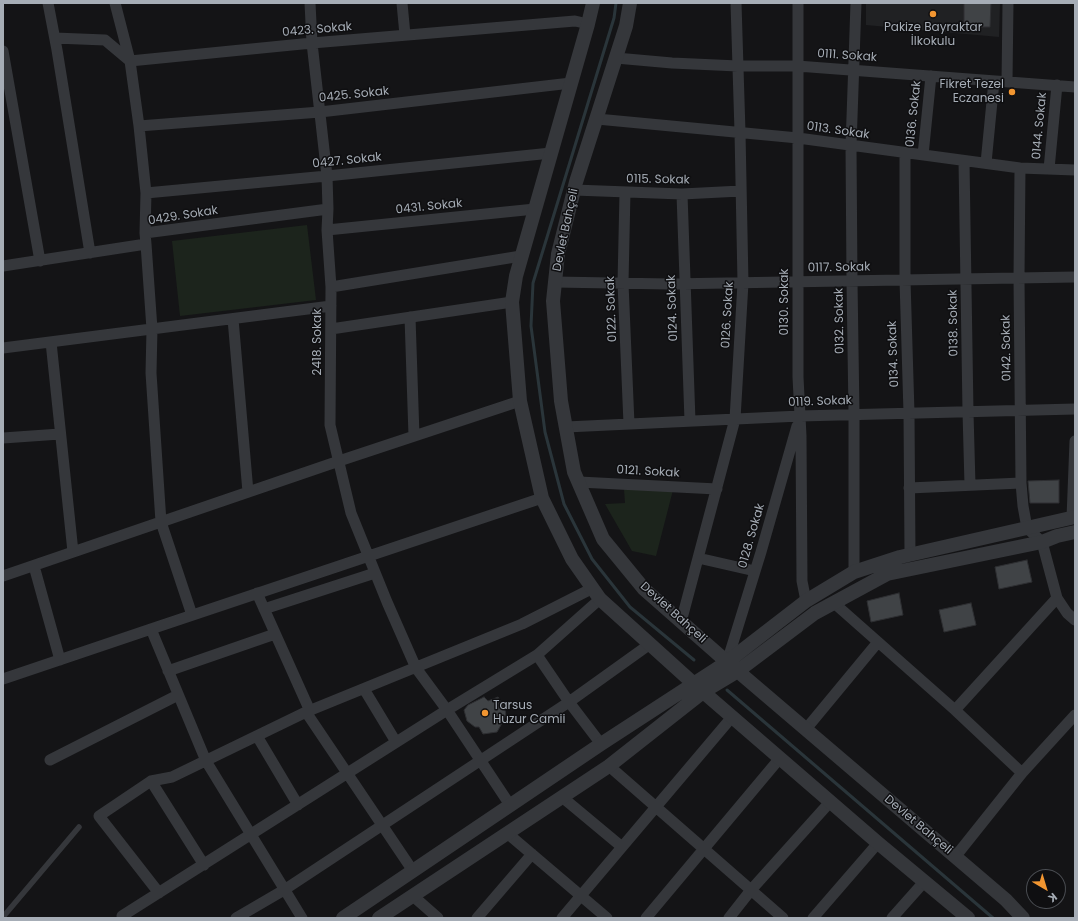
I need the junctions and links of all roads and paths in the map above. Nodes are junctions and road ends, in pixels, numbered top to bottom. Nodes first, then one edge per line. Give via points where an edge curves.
1 (48, 3) edge
2 (115, 3) edge
3 (310, 3) edge
4 (402, 3) edge
5 (593, 3) edge
6 (630, 3) edge
7 (736, 3) edge
8 (798, 3) edge
9 (856, 3) edge
10 (1008, 3) edge
11 (588, 24) junction
12 (405, 35) junction
13 (55, 38) junction
14 (312, 43) junction
15 (3, 51) edge
16 (616, 58) junction
17 (130, 61) junction
18 (738, 66) junction
19 (798, 66) junction
20 (854, 70) junction
21 (931, 76) junction
22 (994, 81) junction
23 (1007, 82) junction
24 (571, 83) junction
25 (1057, 86) junction
26 (1075, 87) edge
27 (320, 112) junction
28 (596, 118) junction
29 (139, 126) junction
30 (740, 132) junction
31 (798, 138) junction
32 (851, 146) junction
33 (551, 153) junction
34 (905, 153) junction
35 (923, 155) junction
36 (964, 160) junction
37 (986, 163) junction
38 (1020, 168) junction
39 (1049, 169) junction
40 (1075, 170) edge
41 (327, 176) junction
42 (574, 190) junction
43 (741, 191) junction
44 (625, 192) junction
45 (146, 193) junction
46 (682, 194) junction
47 (328, 209) junction
48 (535, 209) junction
49 (327, 230) junction
50 (145, 239) junction
51 (90, 252) junction
52 (521, 256) junction
53 (40, 261) junction
54 (3, 266) edge
55 (1075, 277) edge
56 (1019, 278) junction
57 (966, 279) junction
58 (905, 280) junction
59 (852, 281) junction
60 (555, 282) junction
61 (798, 282) junction
62 (623, 283) junction
63 (743, 283) junction
64 (685, 284) junction
65 (331, 287) junction
66 (512, 302) junction
67 (331, 306) junction
68 (410, 317) junction
69 (232, 319) junction
70 (152, 329) junction
71 (331, 329) junction
72 (51, 342) junction
73 (3, 348) edge
74 (520, 401) junction
75 (1075, 409) edge
76 (1021, 410) junction
77 (968, 412) junction
78 (909, 413) junction
79 (854, 414) junction
80 (800, 416) junction
81 (735, 419) junction
82 (690, 421) junction
83 (630, 424) junction
84 (566, 427) junction
85 (60, 434) junction
86 (414, 436) junction
87 (3, 438) edge
88 (1075, 441) edge
89 (339, 461) junction
90 (578, 482) junction
91 (1021, 483) junction
92 (970, 485) junction
93 (909, 488) junction
94 (717, 489) junction
95 (248, 492) junction
96 (542, 498) junction
97 (1074, 517) edge
98 (161, 522) junction
99 (1027, 528) junction
100 (1075, 532) edge
101 (1042, 542) junction
102 (73, 552) junction
103 (368, 555) junction
104 (910, 555) junction
105 (698, 558) junction
106 (34, 566) junction
107 (755, 571) junction
108 (854, 572) junction
109 (375, 573) junction
110 (3, 576) edge
111 (257, 593) junction
112 (596, 594) junction
113 (1057, 598) junction
114 (806, 602) junction
115 (834, 603) junction
116 (264, 609) junction
117 (192, 616) junction
118 (1075, 620) edge
119 (681, 622) junction
120 (151, 629) junction
121 (276, 634) junction
122 (878, 642) junction
123 (650, 644) junction
124 (537, 654) junction
125 (60, 660) junction
126 (727, 662) junction
127 (416, 668) junction
128 (168, 671) junction
129 (738, 672) junction
130 (3, 679) edge
131 (698, 688) junction
132 (364, 689) junction
133 (178, 695) junction
134 (569, 702) junction
135 (447, 710) junction
136 (955, 710) junction
137 (308, 712) junction
138 (1075, 715) edge
139 (732, 717) junction
140 (806, 730) junction
141 (257, 736) junction
142 (396, 742) junction
143 (600, 744) junction
144 (780, 758) junction
145 (50, 760) dead end
146 (206, 761) junction
147 (479, 761) junction
148 (609, 766) junction
149 (1022, 772) junction
150 (347, 774) junction
151 (151, 781) junction
152 (562, 797) junction
153 (830, 802) junction
154 (298, 805) junction
155 (510, 805) junction
156 (656, 807) junction
157 (383, 825) junction
158 (79, 827) dead end
159 (507, 833) junction
160 (250, 835) junction
161 (878, 843) junction
162 (622, 847) junction
163 (703, 848) junction
164 (532, 854) junction
165 (955, 857) junction
166 (204, 865) junction
167 (413, 871) junction
168 (924, 882) junction
169 (284, 890) junction
170 (751, 890) junction
171 (159, 893) junction
172 (413, 896) junction
173 (581, 896) junction
174 (122, 916) dead end
175 (3, 917) edge
176 (236, 918) edge
177 (302, 918) edge
178 (343, 918) edge
179 (379, 918) edge
180 (438, 918) edge
181 (477, 918) edge
182 (562, 918) edge
183 (607, 918) edge
184 (646, 918) edge
185 (729, 918) edge
186 (783, 918) edge
187 (813, 918) edge
188 (892, 918) edge
189 (968, 918) edge
190 (1023, 918) edge

1 - 13 street
2 - 17 street
3 - 14 street, 2418. Sokak
4 - 12 street
5 - 11 street
6 - 16 street, Devlet Bahçeli
7 - 18 street, 0126. Sokak
8 - 19 street, 0130. Sokak
9 - 20 street, 0132. Sokak
10 - 23 street
11 - 12 street, 0423. Sokak via 575,21
11 - 24 street
12 - 14 street, 0423. Sokak
13 - 17 street via 105,40
13 - 51 street
14 - 17 street, 0423. Sokak
14 - 27 street, 2418. Sokak
15 - 53 street
16 - 18 street, 0111. Sokak
16 - 28 street, Devlet Bahçeli
17 - 29 street
18 - 19 street, 0111. Sokak
18 - 30 street, 0126. Sokak
19 - 20 street, 0111. Sokak
19 - 31 street, 0130. Sokak
20 - 21 street, 0111. Sokak
20 - 32 street, 0132. Sokak
21 - 22 street, 0111. Sokak
21 - 35 street, 0136. Sokak
22 - 23 street, 0111. Sokak
22 - 37 street
23 - 25 street, 0111. Sokak
24 - 27 street, 0425. Sokak
24 - 33 street
25 - 26 street, 0111. Sokak
25 - 39 street, 0144. Sokak
27 - 29 street, 0425. Sokak
27 - 41 street, 2418. Sokak
28 - 30 street, 0113. Sokak
28 - 42 street, Devlet Bahçeli
29 - 45 street
30 - 31 street, 0113. Sokak
30 - 43 street, 0126. Sokak
31 - 32 street, 0113. Sokak
31 - 61 street, 0130. Sokak
32 - 34 street, 0113. Sokak
32 - 59 street, 0132. Sokak
33 - 41 street, 0427. Sokak
33 - 48 street
34 - 35 street, 0113. Sokak
34 - 58 street, 0134. Sokak
35 - 36 street, 0113. Sokak
36 - 37 street, 0113. Sokak
36 - 57 street, 0138. Sokak
37 - 38 street, 0113. Sokak
38 - 39 street, 0113. Sokak
38 - 56 street, 0142. Sokak
39 - 40 street, 0113. Sokak
41 - 45 street, 0427. Sokak
41 - 47 street, 2418. Sokak
42 - 44 street, 0115. Sokak
42 - 60 street, Devlet Bahçeli via 558,254
43 - 46 street, 0115. Sokak
43 - 63 street, 0126. Sokak
44 - 46 street, 0115. Sokak
44 - 62 street, 0122. Sokak
45 - 50 street
46 - 64 street, 0124. Sokak
47 - 49 street, 2418. Sokak
47 - 50 street, 0429. Sokak
48 - 49 street, 0431. Sokak
48 - 52 street
49 - 65 street, 2418. Sokak
50 - 51 street, 0429. Sokak
50 - 70 street
51 - 53 street, 0429. Sokak
52 - 65 street
52 - 66 street
53 - 54 street, 0429. Sokak
55 - 56 street, 0117. Sokak
56 - 57 street, 0117. Sokak
56 - 76 street, 0142. Sokak
57 - 58 street, 0117. Sokak
57 - 77 street, 0138. Sokak
58 - 59 street, 0117. Sokak
58 - 78 street, 0134. Sokak
59 - 61 street, 0117. Sokak
59 - 79 street, 0132. Sokak
60 - 62 street, 0117. Sokak
60 - 84 street, Devlet Bahçeli via 553,301 561,401
61 - 63 street, 0117. Sokak
61 - 80 street, 0130. Sokak
62 - 64 street, 0117. Sokak
62 - 83 street, 0122. Sokak
63 - 64 street, 0117. Sokak
63 - 81 street, 0126. Sokak
64 - 82 street, 0124. Sokak
65 - 67 street, 2418. Sokak
66 - 68 street
66 - 74 street
67 - 69 street
67 - 71 street, 2418. Sokak
68 - 71 street
68 - 86 street
69 - 70 street
69 - 95 street
70 - 72 street
70 - 98 street via 151,373
71 - 89 street, 2418. Sokak via 330,425
72 - 73 street
72 - 85 street
74 - 86 street
74 - 96 street
75 - 76 street, 0119. Sokak
76 - 77 street, 0119. Sokak
76 - 91 street, 0142. Sokak
77 - 78 street, 0119. Sokak
77 - 92 street, 0138. Sokak
78 - 79 street, 0119. Sokak
78 - 93 street, 0134. Sokak
79 - 80 street, 0119. Sokak
79 - 108 street, 0132. Sokak
80 - 81 street, 0119. Sokak
80 - 107 street, 0128. Sokak
80 - 114 street, 0130. Sokak via 802,581
81 - 82 street, 0119. Sokak
81 - 94 street, 0126. Sokak
82 - 83 street, 0119. Sokak
83 - 84 street, 0119. Sokak
84 - 90 street, Devlet Bahçeli
85 - 87 street
85 - 102 street
86 - 89 street
88 - 97 street
89 - 95 street
89 - 103 street, 2418. Sokak via 351,513
90 - 94 street, 0121. Sokak
90 - 119 street, Devlet Bahçeli via 603,539 644,589
91 - 92 street
91 - 99 street, 0142. Sokak
92 - 93 street
93 - 104 street, 0134. Sokak
94 - 105 street, 0126. Sokak
95 - 98 street
96 - 103 street
96 - 112 street via 572,559
97 - 99 street
98 - 102 street
98 - 117 street
99 - 101 street
99 - 104 street
100 - 101 street
101 - 113 street
101 - 115 street via 887,574
102 - 106 street
103 - 109 street, 2418. Sokak
103 - 111 street
104 - 108 street
105 - 107 street
105 - 119 street, 0126. Sokak
106 - 110 street
106 - 125 street
107 - 126 street, 0128. Sokak
108 - 114 street
109 - 116 street
109 - 127 street, 2418. Sokak
111 - 116 street
111 - 117 street
112 - 123 street
112 - 124 street
112 - 127 street
113 - 118 street
113 - 136 street
114 - 126 street
115 - 122 street
115 - 129 street via 815,613
116 - 121 street
117 - 120 street
119 - 126 street, Devlet Bahçeli
120 - 125 street
120 - 128 street
121 - 128 street
121 - 137 street
122 - 136 street
122 - 140 street
123 - 131 street
123 - 134 street
124 - 134 street
124 - 135 street
125 - 130 street
126 - 129 street, Devlet Bahçeli
126 - 131 street
127 - 132 street
127 - 135 street, 2418. Sokak
128 - 133 street
129 - 131 street
129 - 140 street, Devlet Bahçeli
131 - 139 street
131 - 143 street
131 - 148 street
132 - 137 street
132 - 142 street
133 - 145 street
133 - 146 street
134 - 143 street
134 - 147 street
135 - 142 street
135 - 147 street, 2418. Sokak
136 - 149 street
137 - 141 street
137 - 150 street
138 - 149 street
139 - 144 street
139 - 156 street
140 - 165 street, Devlet Bahçeli
141 - 146 street
141 - 154 street
142 - 150 street
143 - 155 street
144 - 153 street
144 - 163 street
146 - 151 street via 172,777
146 - 160 street
147 - 155 street, 2418. Sokak
147 - 157 street
148 - 152 street
148 - 156 street
149 - 165 street
150 - 154 street
150 - 157 street
151 - 166 street
151 - 171 street via 99,816
152 - 159 street
152 - 162 street
153 - 161 street
153 - 170 street
154 - 160 street
155 - 167 street
156 - 162 street
156 - 163 street
157 - 167 street
157 - 169 street
158 - 175 lane
159 - 164 street
159 - 172 street
160 - 166 street
160 - 169 street
161 - 168 street
161 - 187 street
162 - 173 street
163 - 170 street
163 - 184 street
164 - 173 street
164 - 181 street
165 - 190 street, Devlet Bahçeli via 1006,900
166 - 171 street
167 - 178 street
168 - 188 street
168 - 189 street
169 - 176 street
169 - 177 street
170 - 185 street
170 - 186 street
171 - 174 street
172 - 179 street
172 - 180 street
173 - 182 street
173 - 183 street

